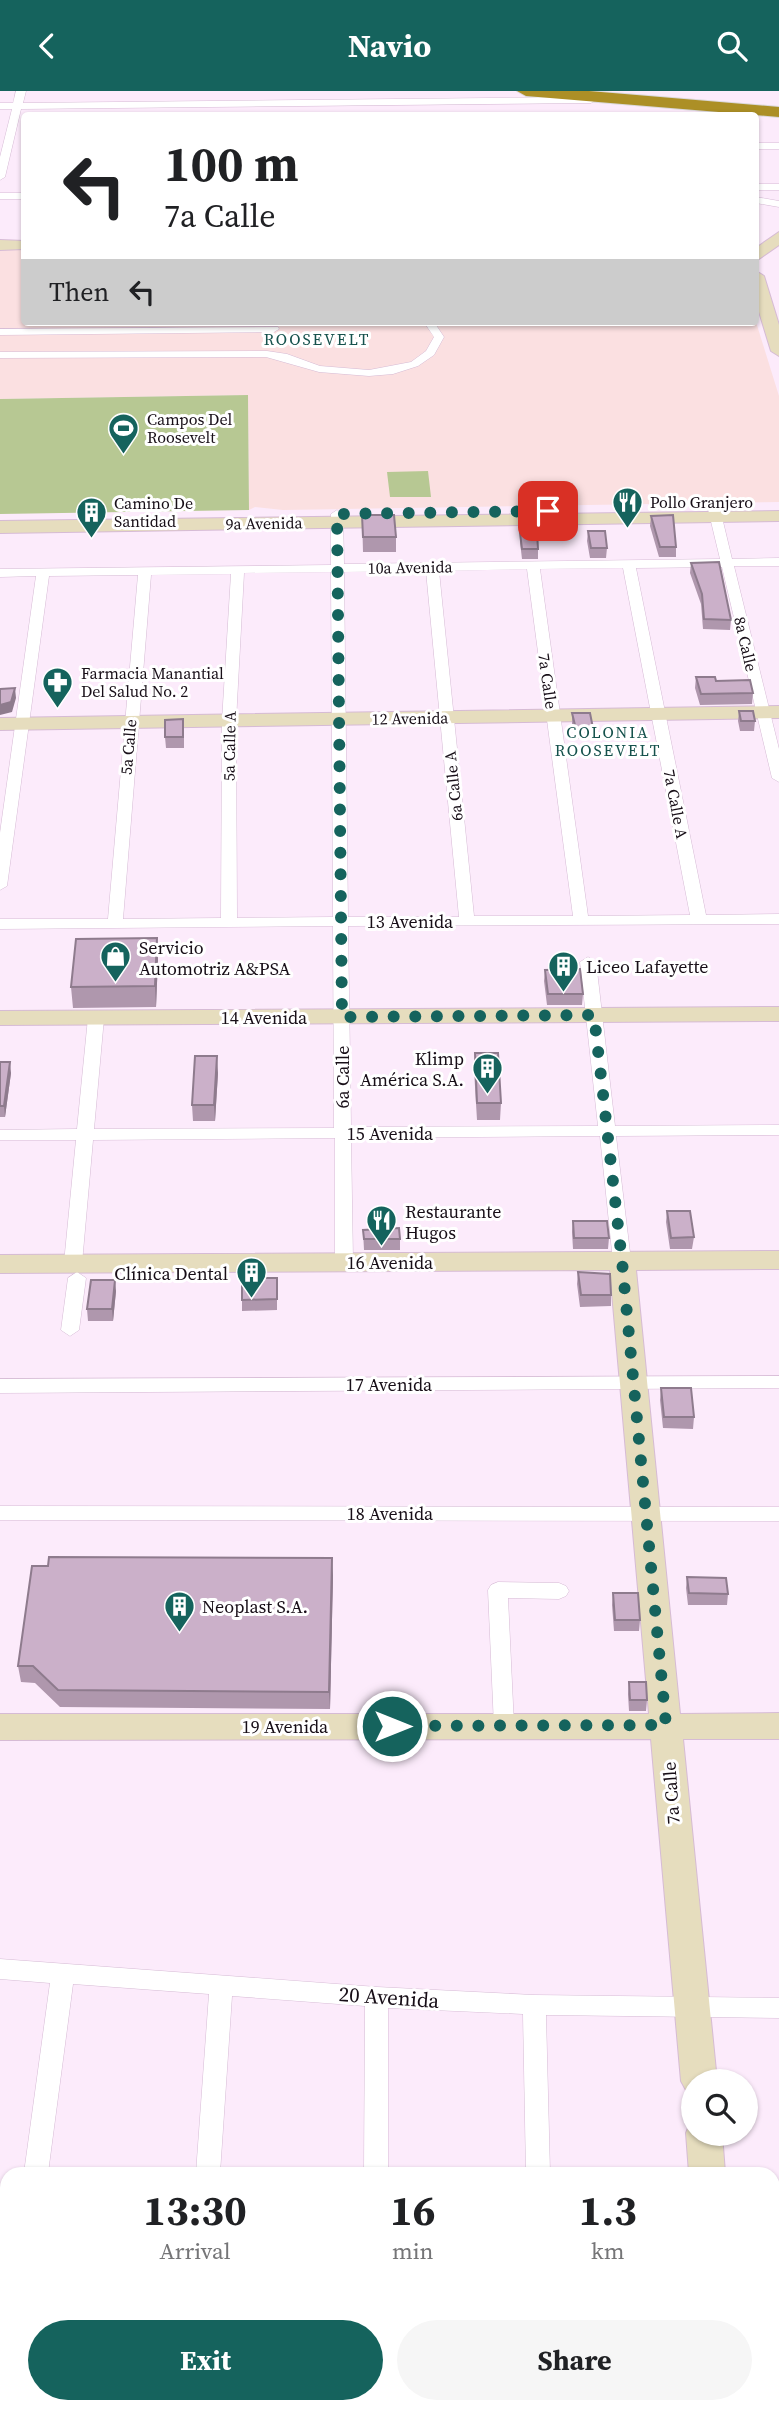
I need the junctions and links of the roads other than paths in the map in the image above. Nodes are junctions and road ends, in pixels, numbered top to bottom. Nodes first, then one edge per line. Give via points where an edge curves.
1 (21, 91) edge
2 (136, 91) edge
3 (211, 91) edge
4 (366, 91) edge
5 (526, 91) edge
6 (474, 96) edge
7 (596, 96) edge
8 (250, 98) edge
9 (273, 103) junction
10 (366, 103) junction
11 (134, 104) junction
12 (0, 106) edge
13 (18, 106) junction
14 (779, 106) edge
15 (708, 111) edge
16 (133, 112) edge
17 (316, 112) edge
18 (367, 112) edge
19 (779, 112) edge
20 (13, 126) junction
21 (21, 126) edge
22 (759, 146) edge
23 (779, 146) edge
24 (8, 149) edge
25 (0, 177) edge
26 (759, 187) edge
27 (779, 187) edge
28 (0, 196) edge
29 (21, 196) edge
30 (759, 201) edge
31 (779, 204) edge
32 (21, 244) edge
33 (0, 245) edge
34 (759, 286) edge
35 (238, 326) edge
36 (277, 326) edge
37 (432, 326) edge
38 (0, 332) edge
39 (779, 351) edge
40 (0, 355) edge
41 (291, 361) junction
42 (779, 508) edge
43 (715, 513) junction
44 (779, 516) edge
45 (0, 518) edge
46 (338, 518) junction
47 (0, 527) edge
48 (779, 562) edge
49 (727, 563) junction
50 (629, 564) junction
51 (533, 566) junction
52 (432, 567) junction
53 (338, 568) junction
54 (239, 569) junction
55 (145, 571) junction
56 (43, 572) junction
57 (0, 573) edge
58 (770, 713) edge
59 (658, 714) junction
60 (553, 716) junction
61 (446, 717) junction
62 (340, 719) junction
63 (229, 721) junction
64 (130, 722) junction
65 (0, 724) edge
66 (23, 724) junction
67 (779, 779) edge
68 (0, 886) edge
69 (779, 919) edge
70 (582, 920) junction
71 (699, 920) junction
72 (467, 921) junction
73 (229, 922) junction
74 (341, 922) junction
75 (0, 923) edge
76 (115, 923) junction
77 (588, 962) dead end
78 (779, 1014) edge
79 (594, 1015) junction
80 (342, 1017) junction
81 (0, 1018) edge
82 (96, 1018) junction
83 (779, 1130) edge
84 (608, 1131) junction
85 (343, 1133) junction
86 (0, 1135) edge
87 (84, 1135) junction
88 (779, 1260) edge
89 (344, 1262) junction
90 (0, 1264) edge
91 (623, 1269) junction
92 (75, 1271) junction
93 (779, 1276) edge
94 (0, 1279) edge
95 (70, 1330) dead end
96 (632, 1382) junction
97 (779, 1382) edge
98 (0, 1386) edge
99 (0, 1513) edge
100 (644, 1514) junction
101 (779, 1514) edge
102 (559, 1591) dead end
103 (666, 1725) junction
104 (504, 1726) junction
105 (779, 1726) edge
106 (0, 1728) edge
107 (0, 1969) edge
108 (64, 1974) junction
109 (221, 1984) junction
110 (377, 1997) junction
111 (534, 2005) junction
112 (692, 2006) junction
113 (779, 2008) edge
114 (698, 2069) edge
115 (705, 2146) edge
116 (37, 2167) edge
117 (208, 2167) edge
118 (376, 2167) edge
119 (538, 2167) edge
120 (707, 2167) edge

1 - 13 street
2 - 11 street
3 - 8 street
4 - 10 street
5 - 7 highway
6 - 7 street
6 - 10 street
7 - 14 highway
7 - 15 highway
8 - 9 street
8 - 11 street
9 - 10 street
9 - 17 street
10 - 18 street
11 - 13 street
11 - 16 street
12 - 13 street
13 - 20 street
15 - 19 highway
20 - 21 street
20 - 24 street
22 - 23 street
24 - 25 street
26 - 27 street
28 - 29 street
30 - 31 street
32 - 33 main road
34 - 39 street
35 - 38 street
36 - 41 street via 271,337 273,346
37 - 41 street via 439,337 437,346 405,367 339,373
40 - 41 street via 216,352 267,354
42 - 43 main road, 9a Avenida
43 - 44 main road, 9a Avenida
43 - 46 main road, 9a Avenida
43 - 49 street, 8a Calle
45 - 46 main road, 9a Avenida
46 - 47 main road, 9a Avenida
46 - 53 street, 6a Calle
48 - 49 street, 10a Avenida
49 - 50 street, 10a Avenida
49 - 58 street, 8a Calle
50 - 51 street, 10a Avenida
50 - 59 street, 7a Calle A
51 - 52 street, 10a Avenida
51 - 60 street, 7a Calle
52 - 53 street, 10a Avenida
52 - 61 street, 6a Calle A
53 - 54 street, 10a Avenida
53 - 62 street, 6a Calle
54 - 55 street, 10a Avenida
54 - 63 street, 5a Calle A
55 - 56 street, 10a Avenida
55 - 64 street, 5a Calle
56 - 57 street, 10a Avenida
56 - 66 street
58 - 59 main road, 12 Avenida
58 - 67 street, 8a Calle
59 - 60 main road, 12 Avenida
59 - 71 street, 7a Calle A
60 - 61 main road, 12 Avenida
60 - 70 street, 7a Calle
61 - 62 main road, 12 Avenida
61 - 72 street, 6a Calle A
62 - 63 main road, 12 Avenida
62 - 74 street, 6a Calle
63 - 64 main road, 12 Avenida
63 - 73 street, 5a Calle A
64 - 66 main road, 12 Avenida
64 - 76 street, 5a Calle
65 - 66 main road, 12 Avenida
66 - 68 street
69 - 71 street, 13 Avenida
70 - 71 street, 13 Avenida
70 - 72 street, 13 Avenida
72 - 74 street, 13 Avenida
73 - 74 street, 13 Avenida
73 - 76 street, 13 Avenida
74 - 80 street, 6a Calle
75 - 76 street, 13 Avenida
77 - 79 street, 7a Calle
78 - 79 main road, 14 Avenida
79 - 80 main road, 14 Avenida
79 - 84 street, 7a Calle
80 - 82 main road, 14 Avenida
80 - 85 street, 6a Calle
81 - 82 main road, 14 Avenida
82 - 87 street
83 - 84 street, 15 Avenida
84 - 85 street, 15 Avenida
84 - 91 street, 7a Calle
85 - 87 street, 15 Avenida
85 - 89 street, 6a Calle
86 - 87 street, 15 Avenida
87 - 92 street
88 - 91 main road, 16 Avenida
89 - 91 main road, 16 Avenida
89 - 92 main road, 16 Avenida
90 - 92 main road, 16 Avenida
91 - 92 main road, 16 Avenida
91 - 93 main road, 16 Avenida
91 - 96 street, 7a Calle
92 - 94 main road, 16 Avenida
92 - 95 street
96 - 97 street, 17 Avenida
96 - 98 street, 17 Avenida
96 - 100 street, 7a Calle
99 - 100 street, 18 Avenida
100 - 101 street, 18 Avenida
100 - 103 street, 7a Calle
102 - 104 street via 498,1590
103 - 104 street, 19 Avenida
103 - 105 street, 19 Avenida
103 - 112 street, 7a Calle
104 - 106 street, 19 Avenida
107 - 108 street, 20 Avenida
108 - 109 street, 20 Avenida
108 - 116 street
109 - 110 street, 20 Avenida
109 - 117 street
110 - 111 street, 20 Avenida
110 - 118 street
111 - 112 street, 20 Avenida
111 - 119 street
112 - 113 street, 20 Avenida
112 - 114 street, 7a Calle
115 - 120 main road

